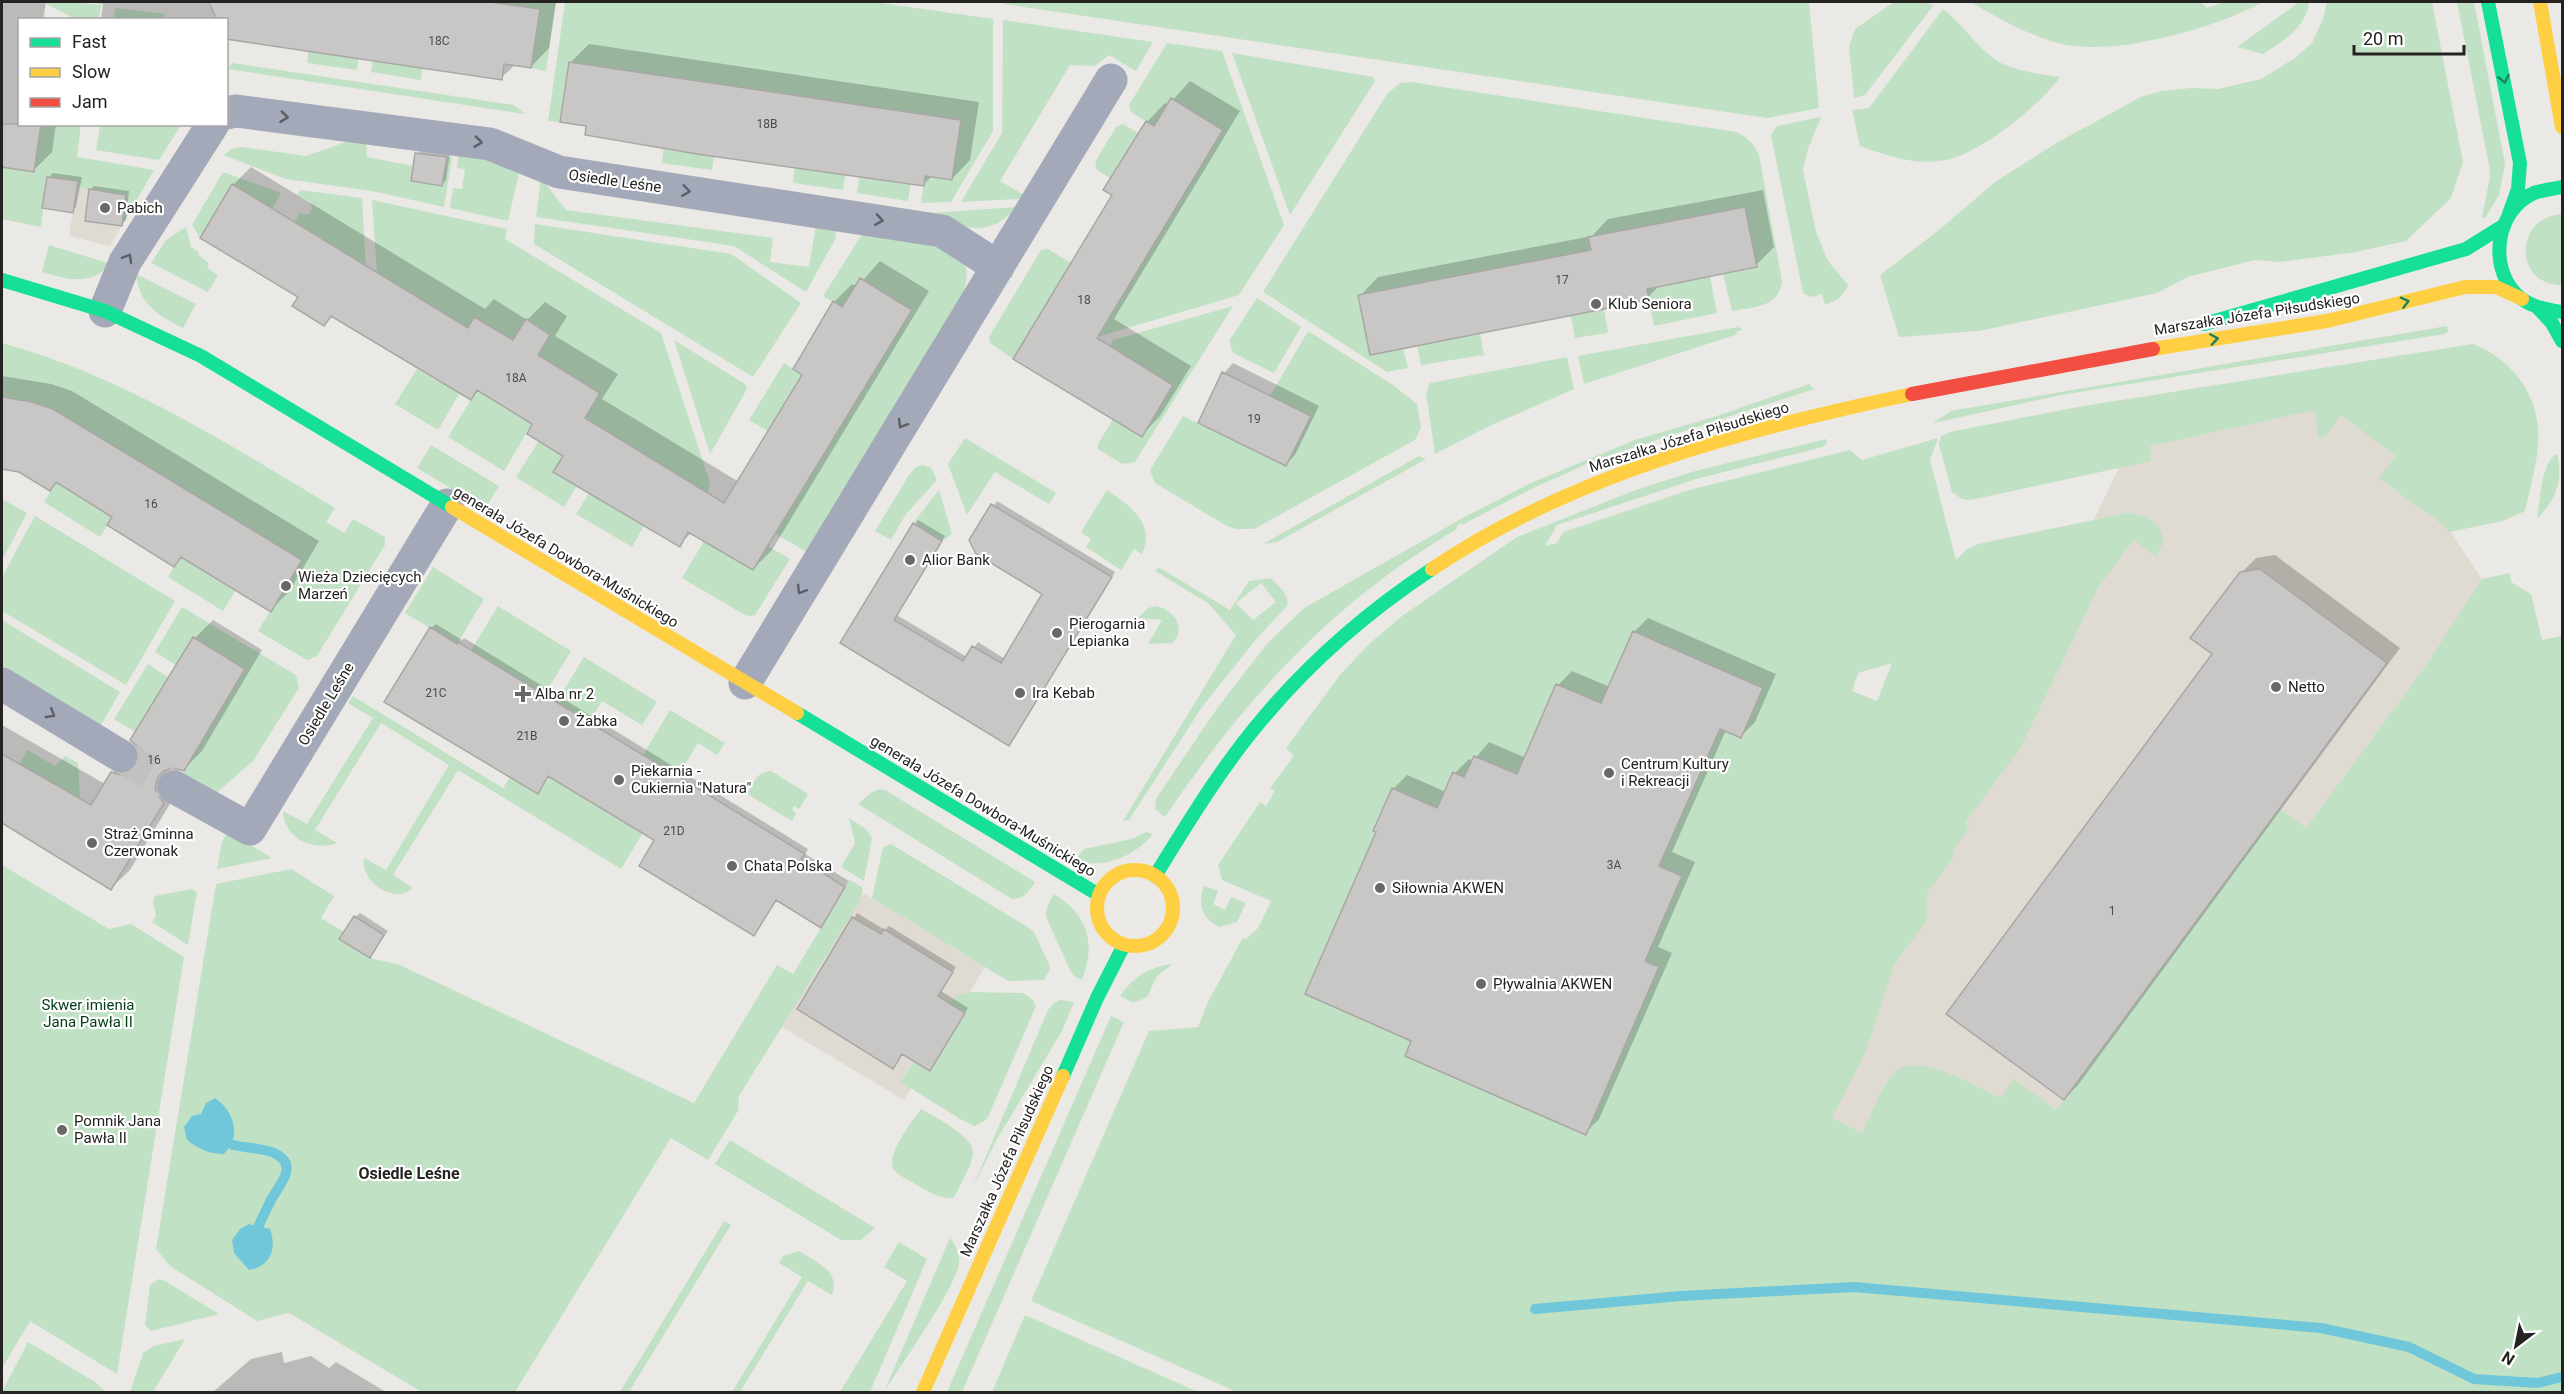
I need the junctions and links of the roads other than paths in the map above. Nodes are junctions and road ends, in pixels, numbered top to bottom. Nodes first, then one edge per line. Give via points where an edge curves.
1 (2488, 2) edge
2 (2540, 2) edge
3 (1111, 80) dead end
4 (228, 113) edge
5 (212, 126) edge
6 (2562, 127) edge
7 (2562, 187) edge
8 (2506, 220) junction
9 (998, 267) junction
10 (2, 280) edge
11 (2522, 299) junction
12 (2537, 307) junction
13 (105, 311) junction
14 (2562, 312) edge
15 (2562, 341) edge
16 (2135, 351) junction
17 (447, 505) junction
18 (745, 683) junction
19 (2, 684) edge
20 (121, 756) tunnel mouth
21 (174, 787) tunnel mouth
22 (1155, 876) junction
23 (1099, 895) junction
24 (1124, 945) junction
25 (923, 1392) edge

1 -> 8 street via 2520,163 2518,195
2 - 6 street
3 - 9 street
4 -> 9 street, Osiedle Leśne via 490,144 559,172 942,231
13 -> 5 street via 125,262
7 - 8 street, Marszałka Józefa Piłsudskiego via 2538,191 2517,204
8 - 11 street via 2499,242 2499,259 2504,274
8 - 16 street, Marszałka Józefa Piłsudskiego via 2466,249 2218,318
9 -> 18 street
10 - 13 street, generała Józefa Dowbora-Muśnickiego
11 - 12 street, Marszałka Józefa Piłsudskiego
16 -> 11 street, Marszałka Józefa Piłsudskiego via 2337,320 2473,286 2503,288
12 - 14 street
12 - 15 street via 2552,322
13 - 17 street, generała Józefa Dowbora-Muśnickiego via 201,357
16 - 22 street, Marszałka Józefa Piłsudskiego via 1830,411 1611,477 1508,523 1406,587 1282,697 1219,776
17 - 18 street, generała Józefa Dowbora-Muśnickiego
17 - 21 street, Osiedle Leśne via 250,829
18 - 23 street, generała Józefa Dowbora-Muśnickiego
19 -> 20 street
22 - 23 street via 1140,870 1120,873
22 - 24 street via 1168,887 1173,898 1171,922 1154,942
23 - 24 street via 1097,912 1103,929
24 - 25 street, Marszałka Józefa Piłsudskiego

